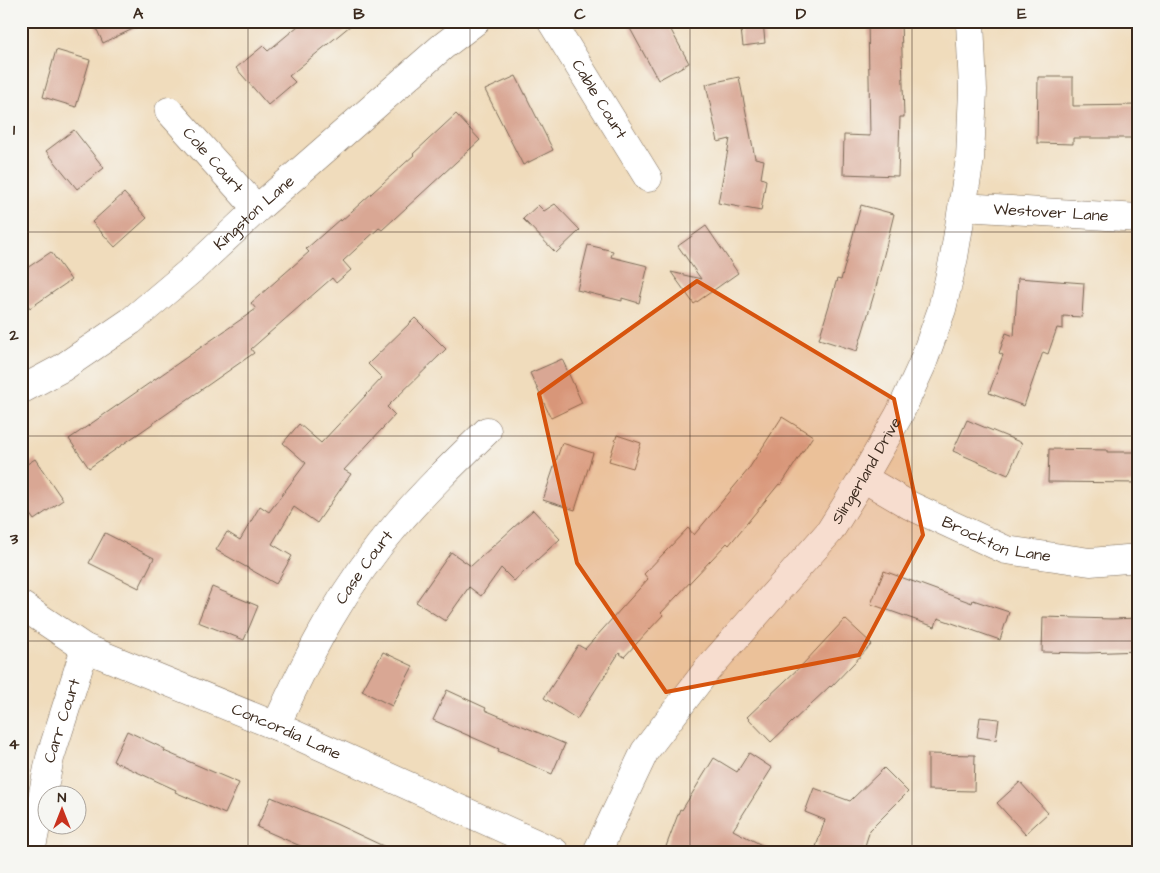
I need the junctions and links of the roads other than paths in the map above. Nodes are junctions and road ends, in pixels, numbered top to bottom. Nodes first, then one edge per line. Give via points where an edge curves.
1 (476, 21) edge
2 (551, 21) edge
3 (970, 21) edge
4 (169, 111) dead end
5 (648, 178) dead end
6 (963, 207) junction
7 (257, 209) junction
8 (1139, 218) edge
9 (21, 390) edge
10 (487, 431) dead end
11 (864, 478) junction
12 (1139, 558) edge
13 (21, 606) edge
14 (85, 648) junction
15 (276, 726) junction
16 (31, 852) edge
17 (554, 852) edge
18 (597, 852) edge

1 - 7 street, Kingston Lane
2 - 5 street, Cable Court
3 - 6 street, Slingerland Drive via 972,118
4 - 7 street, Cole Court
6 - 8 street, Westover Lane
6 - 11 street, Slingerland Drive via 942,310 922,365
7 - 9 street, Kingston Lane via 196,267 131,321 62,368
10 - 15 street, Case Court via 396,524 357,576 302,668
11 - 12 street, Brockton Lane via 909,505 1006,550 1090,562
11 - 18 street, Slingerland Drive via 830,531 707,670 645,751
13 - 14 street, Concordia Lane
14 - 15 street, Concordia Lane
14 - 16 street, Carr Court via 50,758
15 - 17 street, Concordia Lane

